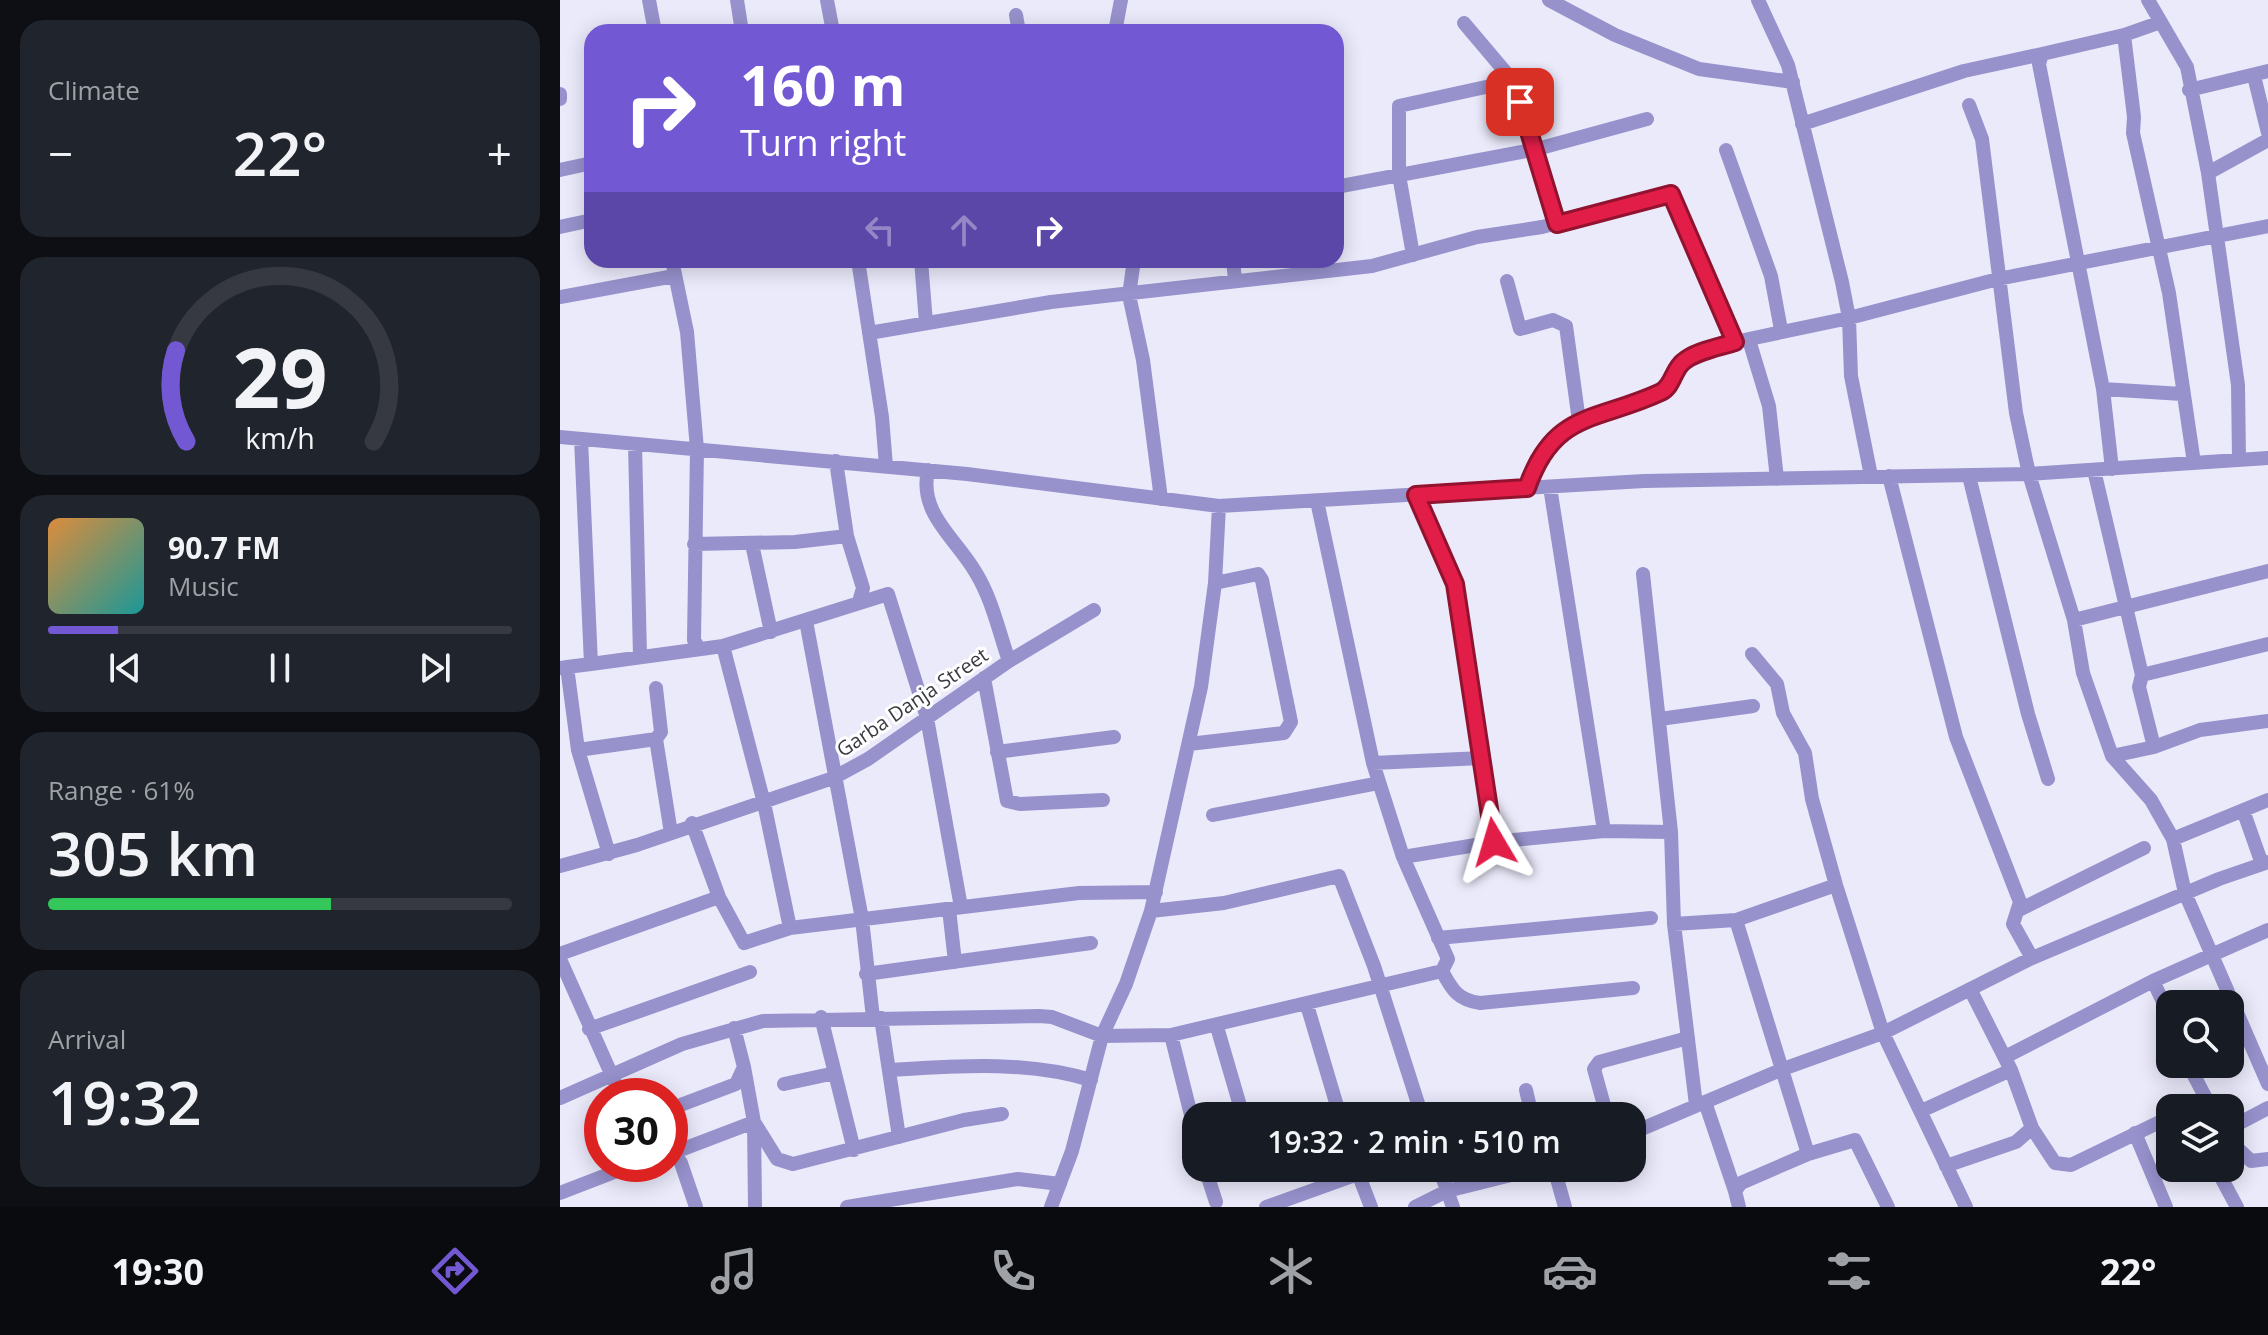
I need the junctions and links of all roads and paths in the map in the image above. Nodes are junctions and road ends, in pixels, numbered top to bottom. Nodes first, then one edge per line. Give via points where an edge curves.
1 (649, 0) edge
2 (737, 0) edge
3 (827, 0) edge
4 (1121, 0) edge
5 (1549, 0) edge
6 (1758, 0) edge
7 (2148, 0) edge
8 (1016, 15) dead end
9 (2161, 22) junction
10 (1464, 23) dead end
11 (654, 24) edge
12 (741, 24) edge
13 (832, 24) edge
14 (1018, 24) edge
15 (1116, 24) edge
16 (2124, 35) junction
17 (2042, 54) junction
18 (2261, 73) edge
19 (1513, 81) junction
20 (1793, 82) junction
21 (2189, 90) junction
22 (1969, 105) dead end
23 (1647, 119) dead end
24 (1802, 124) junction
25 (2268, 133) edge
26 (2268, 140) edge
27 (1537, 149) junction
28 (1726, 150) dead end
29 (584, 165) edge
30 (560, 170) edge
31 (2208, 173) junction
32 (1399, 175) junction
33 (1344, 185) edge
34 (584, 222) edge
35 (1557, 224) junction
36 (2268, 226) edge
37 (560, 227) edge
38 (2217, 238) junction
39 (2158, 247) junction
40 (1413, 255) junction
41 (2079, 263) junction
42 (673, 268) edge
43 (859, 268) edge
44 (922, 268) edge
45 (1133, 268) edge
46 (1234, 268) edge
47 (674, 276) junction
48 (1998, 279) junction
49 (1235, 280) junction
50 (1507, 281) dead end
51 (1129, 295) junction
52 (560, 297) edge
53 (1849, 318) junction
54 (926, 323) junction
55 (1781, 330) junction
56 (869, 333) junction
57 (1742, 341) junction
58 (2103, 389) junction
59 (2182, 394) junction
60 (1579, 421) junction
61 (560, 437) edge
62 (581, 439) junction
63 (635, 444) junction
64 (697, 449) junction
65 (2268, 458) edge
66 (2239, 459) junction
67 (836, 461) junction
68 (2194, 463) junction
69 (886, 466) junction
70 (2112, 469) junction
71 (928, 470) junction
72 (2094, 470) junction
73 (2029, 474) junction
74 (1871, 476) junction
75 (1889, 476) junction
76 (1969, 476) junction
77 (1777, 479) junction
78 (1550, 487) junction
79 (1527, 488) junction
80 (1416, 495) junction
81 (1161, 499) junction
82 (1317, 501) junction
83 (1219, 506) junction
84 (847, 536) junction
85 (694, 544) junction
86 (752, 544) junction
87 (2268, 571) edge
88 (1643, 574) dead end
89 (1215, 583) junction
90 (859, 602) junction
91 (2124, 608) junction
92 (1094, 610) dead end
93 (2074, 620) junction
94 (806, 621) junction
95 (771, 632) junction
96 (2268, 644) edge
97 (723, 646) junction
98 (698, 647) junction
99 (1752, 654) dead end
100 (640, 656) junction
101 (1009, 661) junction
102 (591, 664) junction
103 (564, 667) edge
104 (2142, 675) junction
105 (984, 678) junction
106 (656, 688) dead end
107 (1753, 706) dead end
108 (927, 718) junction
109 (1660, 719) junction
110 (2268, 721) edge
111 (1114, 737) dead end
112 (656, 739) junction
113 (1189, 744) junction
114 (2154, 747) junction
115 (578, 750) junction
116 (997, 752) junction
117 (2112, 756) junction
118 (1482, 758) junction
119 (1373, 763) junction
120 (833, 778) junction
121 (2048, 779) dead end
122 (1379, 783) junction
123 (1103, 800) dead end
124 (2268, 800) edge
125 (764, 803) junction
126 (2243, 810) junction
127 (1213, 815) dead end
128 (692, 823) junction
129 (1604, 831) junction
130 (1671, 832) junction
131 (671, 833) junction
132 (2173, 839) junction
133 (1494, 842) junction
134 (2144, 848) dead end
135 (609, 854) junction
136 (1403, 857) junction
137 (2265, 863) edge
138 (560, 866) edge
139 (1836, 885) junction
140 (1156, 892) junction
141 (2185, 893) junction
142 (719, 897) junction
143 (955, 908) junction
144 (2019, 910) junction
145 (1151, 911) junction
146 (1651, 918) dead end
147 (862, 919) junction
148 (1736, 920) junction
149 (1674, 924) junction
150 (790, 928) junction
151 (2268, 930) edge
152 (1438, 938) junction
153 (1091, 943) dead end
154 (2212, 955) junction
155 (560, 957) edge
156 (2032, 958) junction
157 (955, 962) junction
158 (1442, 971) junction
159 (750, 972) dead end
160 (866, 974) junction
161 (2153, 981) junction
162 (1380, 987) junction
163 (1633, 988) dead end
164 (1970, 989) junction
165 (2157, 990) edge
166 (1307, 1005) junction
167 (821, 1017) junction
168 (877, 1018) junction
169 (1217, 1027) junction
170 (734, 1028) junction
171 (589, 1029) junction
172 (1883, 1033) junction
173 (1171, 1035) junction
174 (1102, 1036) junction
175 (1688, 1038) junction
176 (2008, 1064) junction
177 (744, 1067) junction
178 (1783, 1069) junction
179 (889, 1070) junction
180 (835, 1073) junction
181 (611, 1076) junction
182 (1091, 1080) junction
183 (784, 1084) dead end
184 (2268, 1084) edge
185 (1526, 1090) dead end
186 (560, 1098) edge
187 (688, 1102) edge
188 (1188, 1102) edge
189 (1239, 1102) edge
190 (1336, 1102) edge
191 (1417, 1102) edge
192 (1529, 1102) edge
193 (1603, 1102) edge
194 (1701, 1103) junction
195 (2268, 1108) edge
196 (1921, 1111) junction
197 (1002, 1114) dead end
198 (2244, 1121) edge
199 (754, 1122) junction
200 (2156, 1123) edge
201 (1646, 1127) edge
202 (2032, 1128) junction
203 (2135, 1133) junction
204 (899, 1137) junction
205 (688, 1148) edge
206 (854, 1150) junction
207 (1808, 1154) junction
208 (2244, 1154) edge
209 (2268, 1159) edge
210 (1946, 1166) junction
211 (588, 1182) edge
212 (685, 1182) edge
213 (1210, 1182) edge
214 (1329, 1182) edge
215 (1361, 1182) edge
216 (1444, 1182) edge
217 (1483, 1182) edge
218 (1558, 1182) edge
219 (2224, 1182) edge
220 (1060, 1184) junction
221 (1447, 1191) junction
222 (1735, 1191) junction
223 (560, 1193) edge
224 (1216, 1202) dead end
225 (696, 1207) edge
226 (755, 1207) edge
227 (847, 1207) edge
228 (1051, 1207) edge
229 (1266, 1207) edge
230 (1371, 1207) edge
231 (1415, 1207) edge
232 (1453, 1207) edge
233 (1565, 1207) edge
234 (1739, 1207) edge
235 (1888, 1207) edge
236 (1966, 1207) edge
237 (2166, 1207) edge
238 (2237, 1207) edge

1 - 11 street
2 - 12 street
3 - 13 street
4 - 15 street
5 - 20 street via 1615,35 1699,69
6 - 20 street
7 - 9 street
8 - 14 street
9 - 16 street
9 - 21 street via 2187,67
10 - 19 street
16 - 17 street
16 - 39 street via 2133,133
17 - 24 street via 1964,71
17 - 41 street via 2039,64
18 - 21 street
18 - 25 street
19 - 27 street
19 - 32 street via 1399,106
20 - 24 street
21 - 31 street
22 - 48 street via 1982,139
23 - 27 street
24 - 53 street
26 - 31 street
27 - 32 street
27 - 35 street
28 - 55 street via 1766,262
29 - 30 street
31 - 38 street
32 - 33 street
32 - 40 street
34 - 37 street
35 - 40 street via 1477,237
35 - 57 street via 1671,194
36 - 38 street
38 - 39 street
38 - 66 street via 2238,385
39 - 41 street
39 - 59 street
40 - 49 street via 1357,269
41 - 48 street
41 - 58 street
42 - 47 street
43 - 56 street
44 - 54 street
45 - 51 street
46 - 49 street
47 - 52 street
47 - 64 street via 687,332
48 - 53 street
48 - 73 street
49 - 51 street
50 - 60 street via 1520,329 1553,320 1566,326
51 - 54 street
51 - 81 street
53 - 55 street
53 - 74 street via 1851,376
54 - 56 street
55 - 57 street
56 - 69 street
57 - 60 street via 1684,361 1665,390
57 - 77 street via 1769,406
58 - 59 street
58 - 70 street
59 - 68 street
60 - 79 street via 1553,438 1536,460
61 - 62 street
62 - 63 street
62 - 102 street
63 - 64 street
63 - 100 street
64 - 67 street
64 - 85 street
65 - 66 street
66 - 68 street
67 - 69 street
67 - 84 street
68 - 70 street
69 - 71 street
70 - 72 street
71 - 81 street
71 - 101 street via 926,495 933,515 977,574
72 - 73 street
72 - 91 street
73 - 76 street
73 - 93 street
74 - 75 street
74 - 77 street
75 - 76 street
75 - 144 street via 1956,737
76 - 121 street
77 - 78 street
78 - 79 street
78 - 129 street
79 - 80 street
80 - 82 street
80 - 118 street via 1455,584
81 - 83 street
82 - 83 street
82 - 119 street
83 - 89 street
84 - 86 street
84 - 90 street via 863,588
85 - 86 street
85 - 98 street
86 - 95 street
87 - 91 street
88 - 109 street
89 - 113 street
89 - 113 street via 1258,574 1262,580 1291,722 1284,733
90 - 94 street
90 - 108 street via 888,594
91 - 93 street
91 - 104 street
92 - 101 street, Garba Danja Street
93 - 117 street via 2083,673
94 - 95 street
94 - 120 street
95 - 97 street
96 - 104 street
97 - 98 street
97 - 125 street
98 - 100 street
99 - 139 street via 1777,684 1783,713 1805,753
100 - 102 street
101 - 105 street, Garba Danja Street
102 - 103 street
103 - 115 street
104 - 114 street via 2139,687
105 - 108 street, Garba Danja Street
105 - 116 street
106 - 112 street via 661,732
107 - 109 street
108 - 120 street, Garba Danja Street
108 - 143 street
109 - 130 street
110 - 114 street via 2200,730
111 - 116 street
112 - 115 street
112 - 131 street
113 - 140 street
114 - 117 street
115 - 135 street
116 - 123 street via 1007,801
117 - 132 street via 2151,800
118 - 119 street
118 - 133 street
119 - 122 street
120 - 125 street, Garba Danja Street
120 - 147 street
122 - 127 street
122 - 136 street
124 - 126 street
125 - 128 street, Garba Danja Street
125 - 150 street
126 - 132 street
126 - 137 street
128 - 131 street, Garba Danja Street
128 - 142 street
129 - 130 street
129 - 133 street
130 - 149 street
131 - 135 street, Garba Danja Street
132 - 141 street
133 - 136 street
134 - 144 street
135 - 138 street, Garba Danja Street
136 - 152 street
137 - 141 street
139 - 148 street
139 - 172 street
140 - 143 street via 1079,893
140 - 145 street
141 - 154 street
141 - 156 street
142 - 150 street via 744,943
142 - 155 street
143 - 147 street
143 - 157 street
144 - 156 street via 2013,924
145 - 162 street via 1224,903 1339,876
145 - 174 street
146 - 152 street
147 - 150 street
147 - 160 street
148 - 149 street
148 - 178 street
149 - 175 street
151 - 154 street
152 - 158 street via 1448,959
153 - 157 street
154 - 161 street
154 - 184 street
155 - 171 street
156 - 164 street
157 - 160 street
158 - 162 street
158 - 163 street via 1453,992 1464,1001 1480,1003
159 - 171 street
160 - 168 street
161 - 165 street
161 - 176 street
162 - 166 street
162 - 191 street
164 - 172 street
164 - 176 street
166 - 169 street
166 - 190 street
167 - 168 street
167 - 170 street
167 - 180 street
168 - 174 street via 1052,1017
168 - 179 street
169 - 173 street
169 - 189 street
170 - 177 street
170 - 181 street
171 - 181 street
172 - 178 street
172 - 196 street
173 - 174 street
173 - 188 street
174 - 182 street
175 - 193 street via 1599,1062 1594,1069
175 - 194 street
176 - 196 street
176 - 202 street
177 - 187 street via 736,1084
177 - 199 street
178 - 194 street
178 - 207 street
179 - 182 street via 970,1065 1056,1071
179 - 204 street
180 - 183 street
180 - 206 street
181 - 186 street
182 - 220 street
185 - 192 street
194 - 201 street
194 - 222 street
195 - 198 street
196 - 210 street
197 - 204 street
199 - 205 street
199 - 206 street via 777,1159 793,1164
199 - 226 street
200 - 203 street
202 - 203 street via 2055,1163 2071,1165
202 - 210 street via 2016,1142
203 - 237 street
204 - 206 street
207 - 222 street via 1741,1183
207 - 235 street via 1855,1140
208 - 209 street via 2251,1161
210 - 236 street
211 - 223 street
212 - 225 street
213 - 224 street
214 - 229 street
215 - 230 street
216 - 221 street
217 - 221 street
218 - 233 street
219 - 238 street
220 - 227 street via 1018,1179
220 - 228 street
221 - 231 street
221 - 232 street
222 - 234 street

